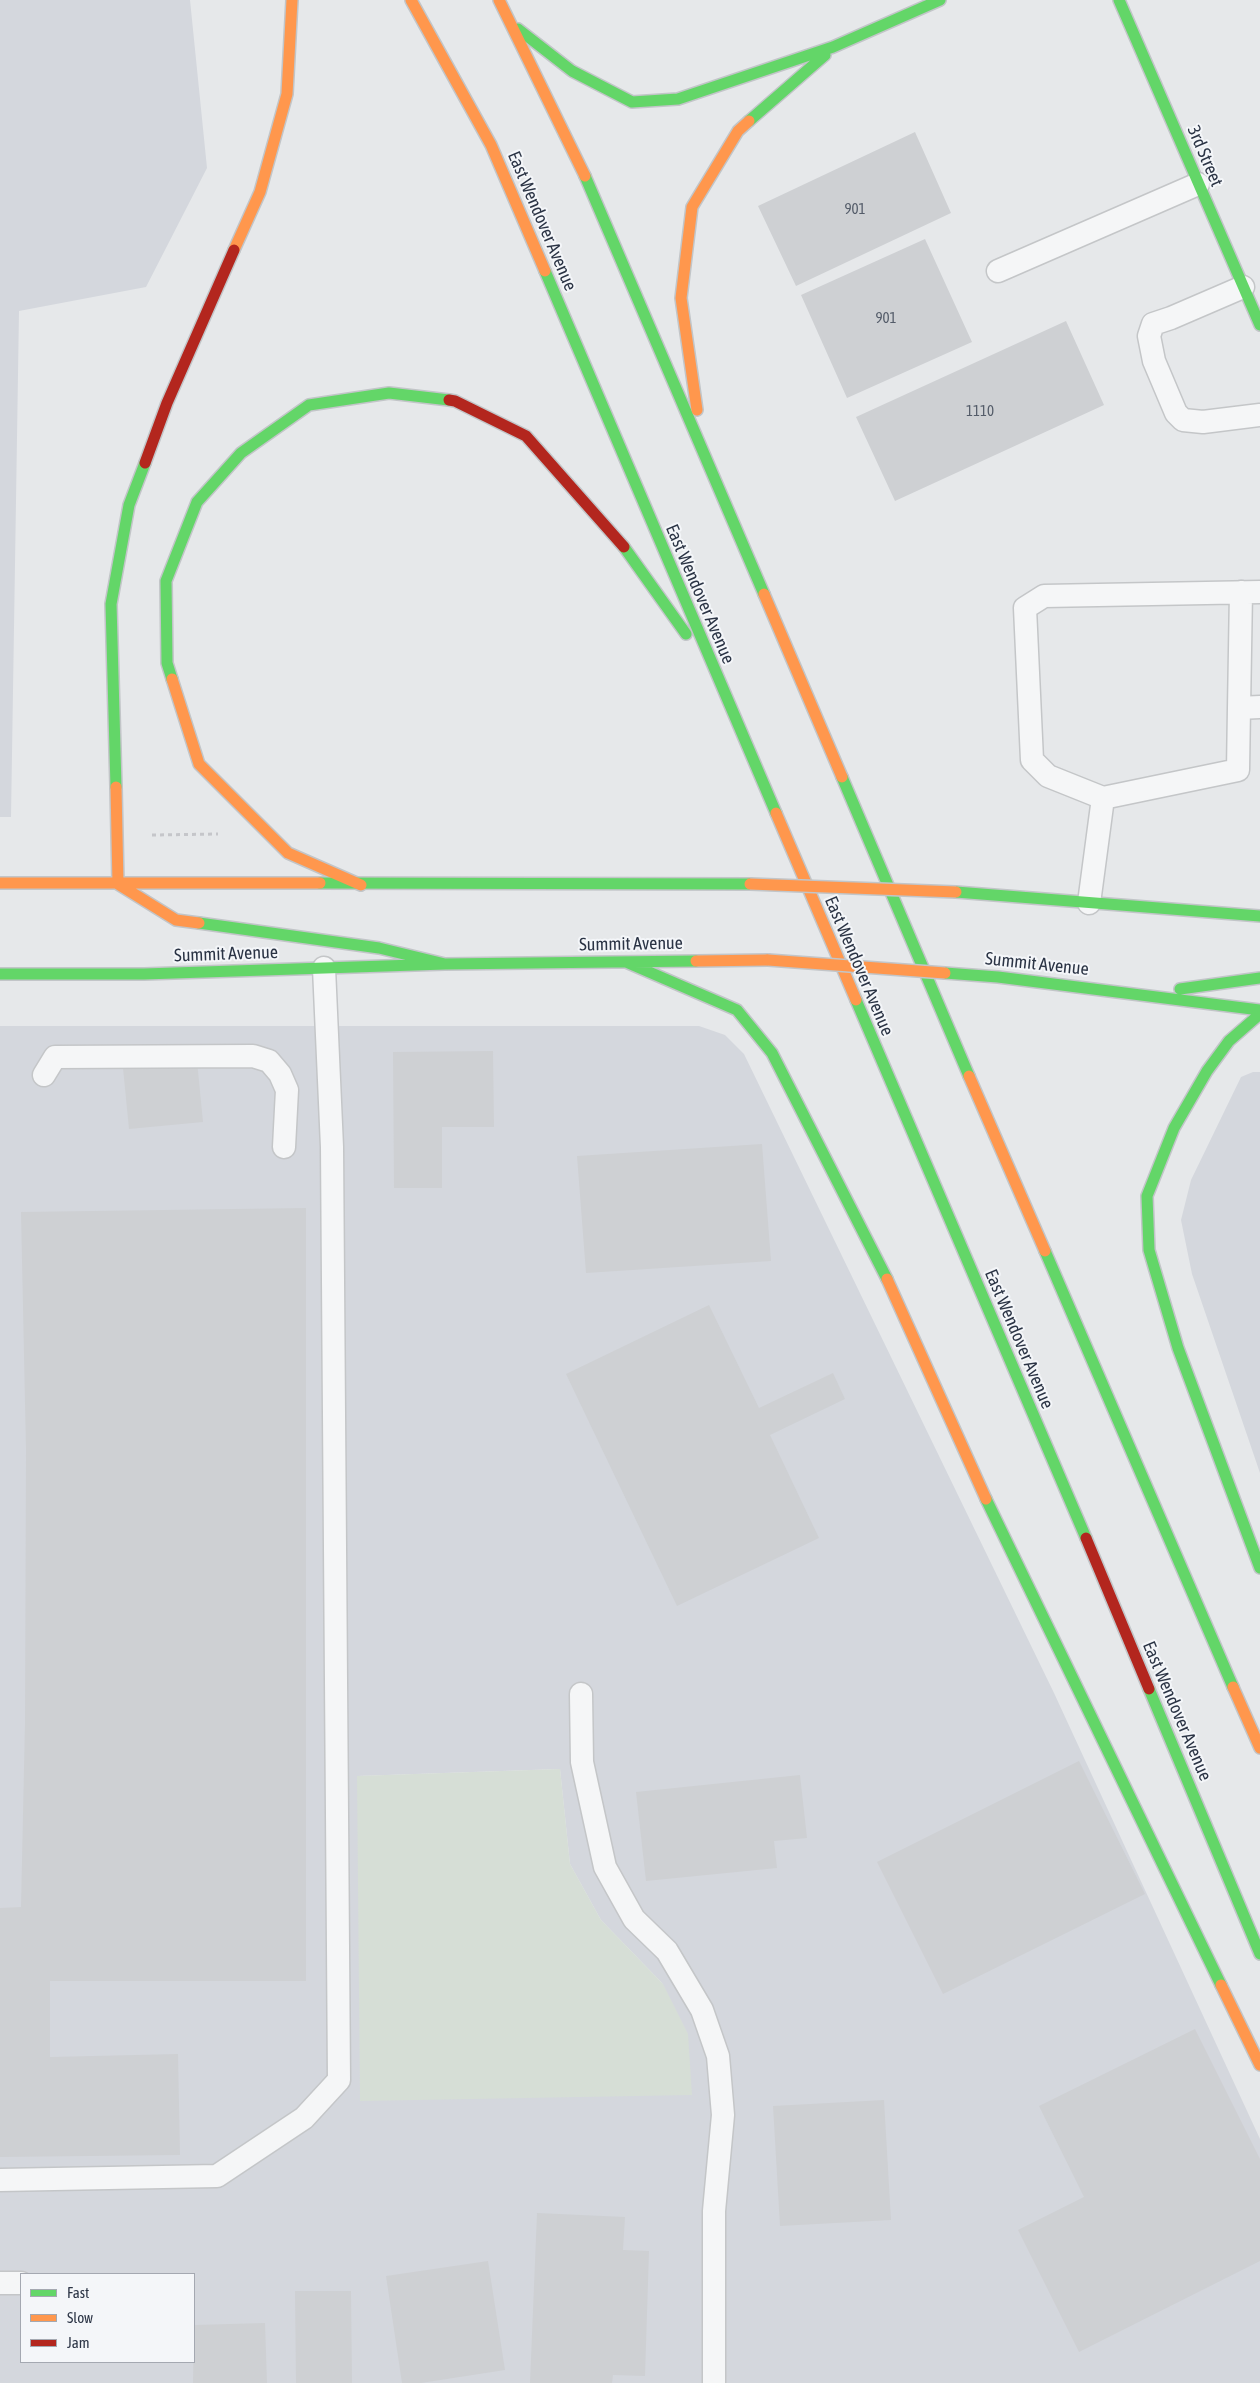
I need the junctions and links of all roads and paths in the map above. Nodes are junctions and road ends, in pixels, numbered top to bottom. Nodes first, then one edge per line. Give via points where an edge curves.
1 (292, 0) edge
2 (411, 0) edge
3 (499, 0) edge
4 (940, 0) edge
5 (1119, 0) edge
6 (512, 25) junction
7 (833, 47) junction
8 (1198, 184) junction
9 (998, 271) dead end
10 (1243, 287) junction
11 (1260, 326) edge
12 (1260, 415) edge
13 (702, 446) junction
14 (1251, 592) edge
15 (717, 679) junction
16 (1249, 707) edge
17 (1104, 798) junction
18 (222, 833) dead end
19 (149, 835) dead end
20 (0, 883) edge
21 (118, 884) junction
22 (361, 885) junction
23 (1089, 903) junction
24 (1260, 916) edge
25 (626, 962) junction
26 (445, 964) junction
27 (324, 968) junction
28 (0, 974) edge
29 (1260, 978) edge
30 (1144, 994) junction
31 (1260, 1012) edge
32 (44, 1075) dead end
33 (284, 1147) dead end
34 (1260, 1568) edge
35 (581, 1694) dead end
36 (1260, 1748) edge
37 (1260, 1954) edge
38 (1260, 2064) edge
39 (0, 2180) edge
40 (0, 2283) edge
41 (20, 2283) edge
42 (714, 2383) edge

1 - 21 main road via 287,94 260,192 167,403 129,505 111,604
2 - 15 main road, East Wendover Avenue via 490,145
3 - 6 main road
4 - 7 main road
5 - 8 main road, 3rd Street
6 - 7 main road via 572,71 632,102 678,99
6 - 13 main road via 591,188
7 - 13 main road via 738,131 692,207 681,298
8 - 9 lane
8 - 10 main road, 3rd Street
10 - 11 main road, 3rd Street
10 - 12 lane via 1153,324 1149,336 1154,361 1176,413 1183,420 1203,422
13 - 36 main road via 950,1032
14 - 16 lane
14 - 17 lane via 1044,596 1025,608 1032,760 1048,776
15 - 22 main road via 617,536 526,436 455,401 389,393 309,405 241,453 197,502 166,581 167,663 199,764 288,852
15 - 37 main road, East Wendover Avenue via 1103,1578
16 - 17 lane via 1238,770
17 - 23 lane
18 - 19 path
20 - 21 main road
21 - 22 main road
21 - 26 main road via 176,920 379,948
22 - 23 main road, bridge via 750,884 956,892
23 - 24 main road
25 - 26 main road, Summit Avenue
25 - 30 main road, Summit Avenue, bridge via 768,960 998,977
25 - 38 main road via 737,1010 772,1054 884,1272 985,1497
26 - 27 main road, Summit Avenue
27 - 28 main road, Summit Avenue via 144,974
27 - 39 lane via 332,1147 339,2080 304,2118 216,2176
29 - 30 main road
30 - 31 main road, Summit Avenue
31 - 34 main road via 1229,1041 1207,1071 1174,1128 1147,1196 1149,1250 1178,1348
32 - 33 lane via 55,1057 253,1056 269,1061 287,1090
35 - 42 lane via 582,1762 605,1867 634,1918 667,1951 702,2010 718,2056 723,2115 714,2211
40 - 41 lane

